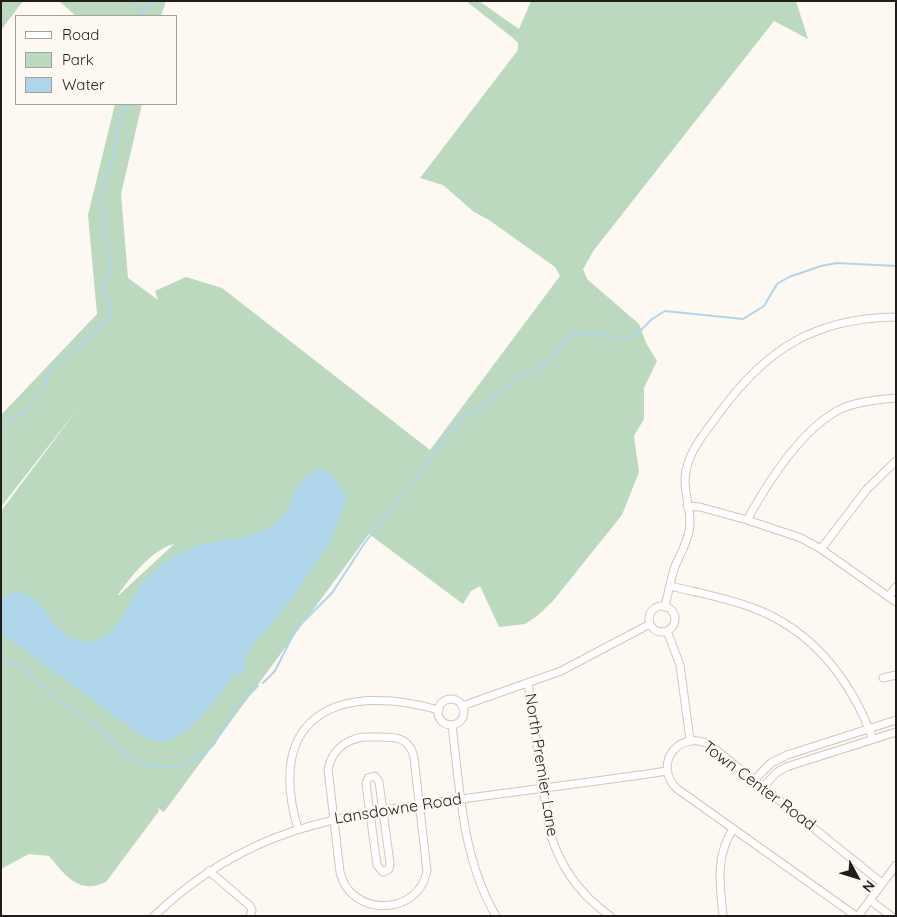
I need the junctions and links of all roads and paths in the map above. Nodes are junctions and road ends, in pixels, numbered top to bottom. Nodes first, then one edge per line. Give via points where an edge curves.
1 (896, 317) edge
2 (896, 398) edge
3 (896, 461) edge
4 (687, 506) junction
5 (747, 520) junction
6 (821, 549) junction
7 (670, 586) junction
8 (896, 586) edge
9 (889, 596) junction
10 (896, 602) edge
11 (665, 607) junction
12 (650, 624) junction
13 (667, 631) junction
14 (896, 674) edge
15 (883, 678) dead end
16 (528, 683) junction
17 (462, 706) junction
18 (439, 710) junction
19 (896, 720) edge
20 (452, 725) junction
21 (869, 729) junction
22 (896, 732) edge
23 (873, 739) junction
24 (690, 740) junction
25 (667, 771) junction
26 (754, 780) junction
27 (763, 787) junction
28 (544, 788) junction
29 (462, 800) junction
30 (420, 805) junction
31 (383, 810) junction
32 (369, 812) junction
33 (333, 819) junction
34 (298, 829) junction
35 (733, 829) junction
36 (896, 865) edge
37 (209, 872) junction
38 (882, 883) junction
39 (870, 900) junction
40 (156, 915) edge
41 (250, 916) edge
42 (496, 916) edge
43 (610, 916) edge
44 (724, 916) edge
45 (857, 916) edge
46 (891, 916) edge

1 - 4 street via 850,320 821,328 792,342 763,362 740,386 693,451 684,486
2 - 5 street via 853,404 818,424 799,443
3 - 6 street via 866,489
4 - 5 street
4 - 7 street via 690,529
5 - 6 street via 792,534
6 - 9 street
7 - 11 street
7 - 21 street via 757,609 804,636 841,675
8 - 9 street
9 - 10 street
11 - 12 street via 653,610 649,616
11 - 13 street via 675,617 674,625
12 - 13 street via 658,632
12 - 16 street via 577,664
13 - 24 street via 680,664
14 - 15 street
16 - 17 street
16 - 28 street, North Premier Lane
17 - 18 street via 456,700 448,700 441,704
17 - 20 street via 462,719
18 - 20 street via 442,721
18 - 34 street via 410,702 367,699 336,705 320,715 303,733 292,754 290,780
19 - 21 street
20 - 29 street
21 - 23 street
21 - 26 street via 777,759
22 - 23 street
23 - 27 street via 786,767
24 - 25 street, Town Center Road via 672,751
24 - 26 street, Town Center Road via 710,746
25 - 28 street, Lansdowne Road
25 - 35 street via 676,788
26 - 27 street, Town Center Road
27 - 38 street, Town Center Road
28 - 29 street, Lansdowne Road
28 - 43 street, North Premier Lane via 550,829 563,867 586,897
29 - 30 street, Lansdowne Road
29 - 42 street via 472,860
30 - 31 street, Lansdowne Road
30 - 33 street via 410,746 399,738 359,738 342,745 330,761 328,777
30 - 33 street via 426,877 415,896 406,904 392,909 366,906 347,890 340,872
31 - 32 street, Lansdowne Road
31 - 32 street via 378,780 372,776 366,782
31 - 32 street via 390,865 389,870 383,872 377,865
32 - 33 street, Lansdowne Road
33 - 34 street, Lansdowne Road
34 - 37 street, Lansdowne Road via 254,846
35 - 44 street via 720,860
35 - 45 street
36 - 38 street
37 - 40 street, Lansdowne Road
37 - 41 street via 249,905 252,910
38 - 39 street
39 - 45 street
39 - 46 street

